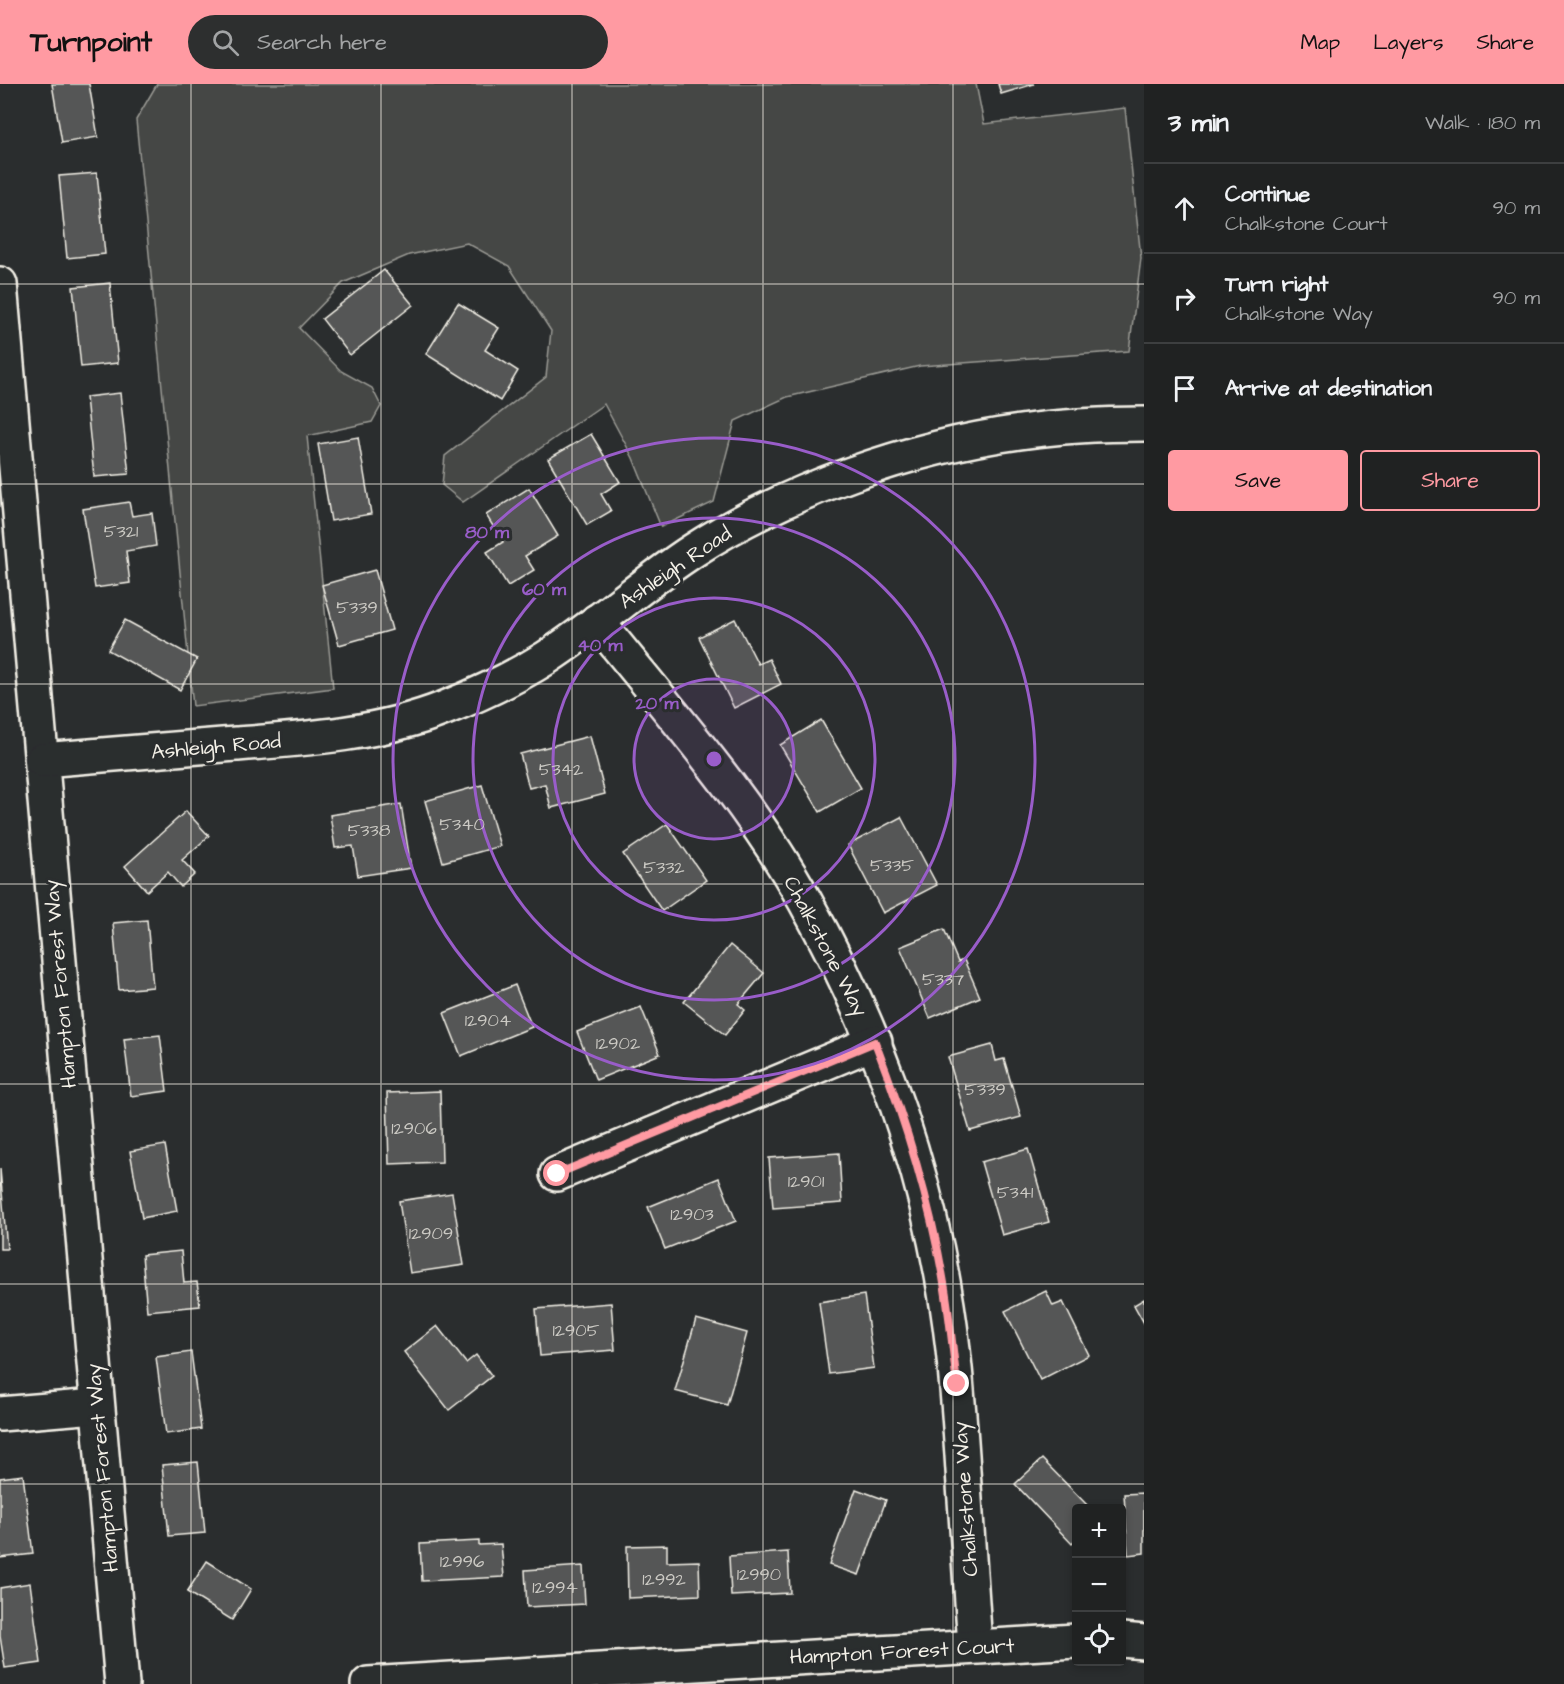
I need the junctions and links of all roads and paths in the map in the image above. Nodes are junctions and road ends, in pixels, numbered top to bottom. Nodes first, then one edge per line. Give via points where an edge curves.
1 (0, 284) edge
2 (1144, 424) edge
3 (597, 621) junction
4 (42, 760) junction
5 (875, 1042) junction
6 (557, 1174) dead end
7 (96, 1406) junction
8 (0, 1414) edge
9 (1126, 1640) edge
10 (1072, 1641) edge
11 (1144, 1642) edge
12 (975, 1646) junction
13 (122, 1684) edge
14 (368, 1684) edge

1 - 4 street, Hampton Forest Way
2 - 3 street, Ashleigh Road via 1020,432 946,446 873,467 797,496 730,529 666,569
3 - 4 street, Ashleigh Road via 546,658 505,681 442,709 396,723 275,741
3 - 5 street, Chalkstone Way via 723,779 774,850 810,909
4 - 7 street, Hampton Forest Way
5 - 6 street
5 - 12 street, Chalkstone Way via 913,1151 945,1290 957,1384
7 - 8 street
7 - 13 street, Hampton Forest Way
9 - 11 street
10 - 12 street, Hampton Forest Court
12 - 14 street, Hampton Forest Court

